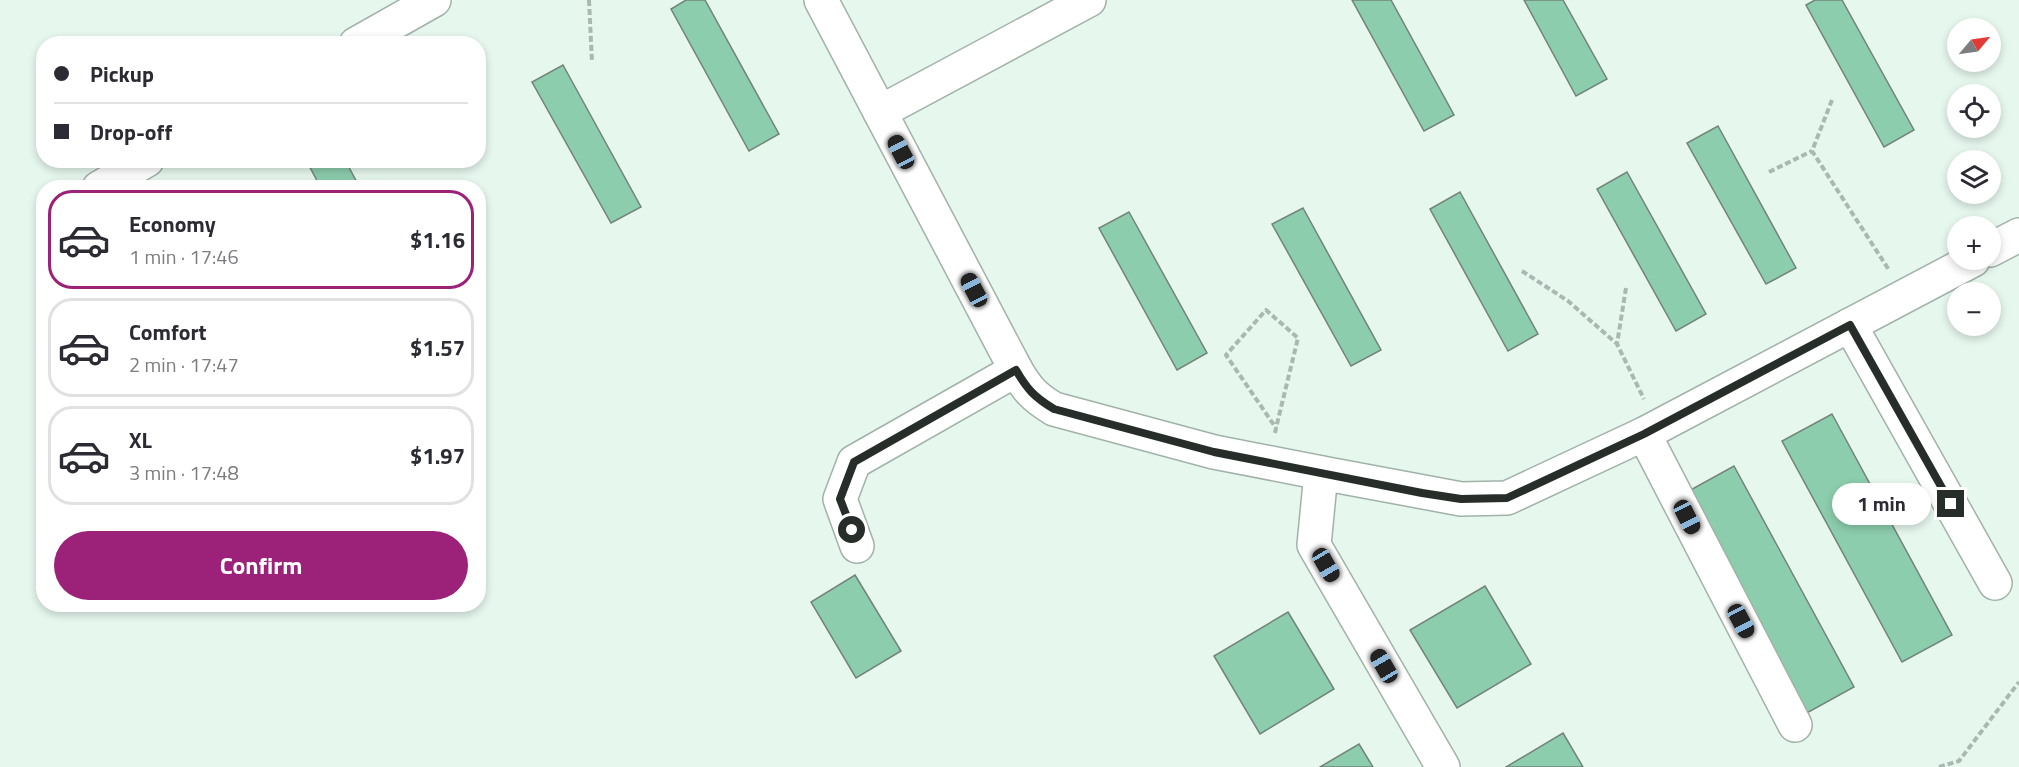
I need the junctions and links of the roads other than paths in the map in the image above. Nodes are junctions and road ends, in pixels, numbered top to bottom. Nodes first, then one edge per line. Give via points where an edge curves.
1 (434, 0) edge
2 (821, 0) edge
3 (1089, 0) edge
4 (370, 36) edge
5 (880, 112) junction
6 (133, 168) edge
7 (113, 180) edge
8 (2019, 235) edge
9 (2001, 244) edge
10 (1954, 270) edge
11 (1850, 325) junction
12 (1016, 370) junction
13 (1651, 430) junction
14 (1321, 473) junction
15 (857, 546) dead end
16 (1995, 583) dead end
17 (1795, 725) dead end
18 (1443, 767) edge

1 - 4 street
2 - 5 street
3 - 5 street
5 - 12 street
6 - 7 street
8 - 9 street
10 - 11 street
11 - 13 street
11 - 16 street
12 - 14 street via 1035,398 1054,409 1214,452
12 - 15 street via 854,462 840,499
13 - 14 street via 1507,498 1461,499
13 - 17 street
14 - 18 street via 1314,545

